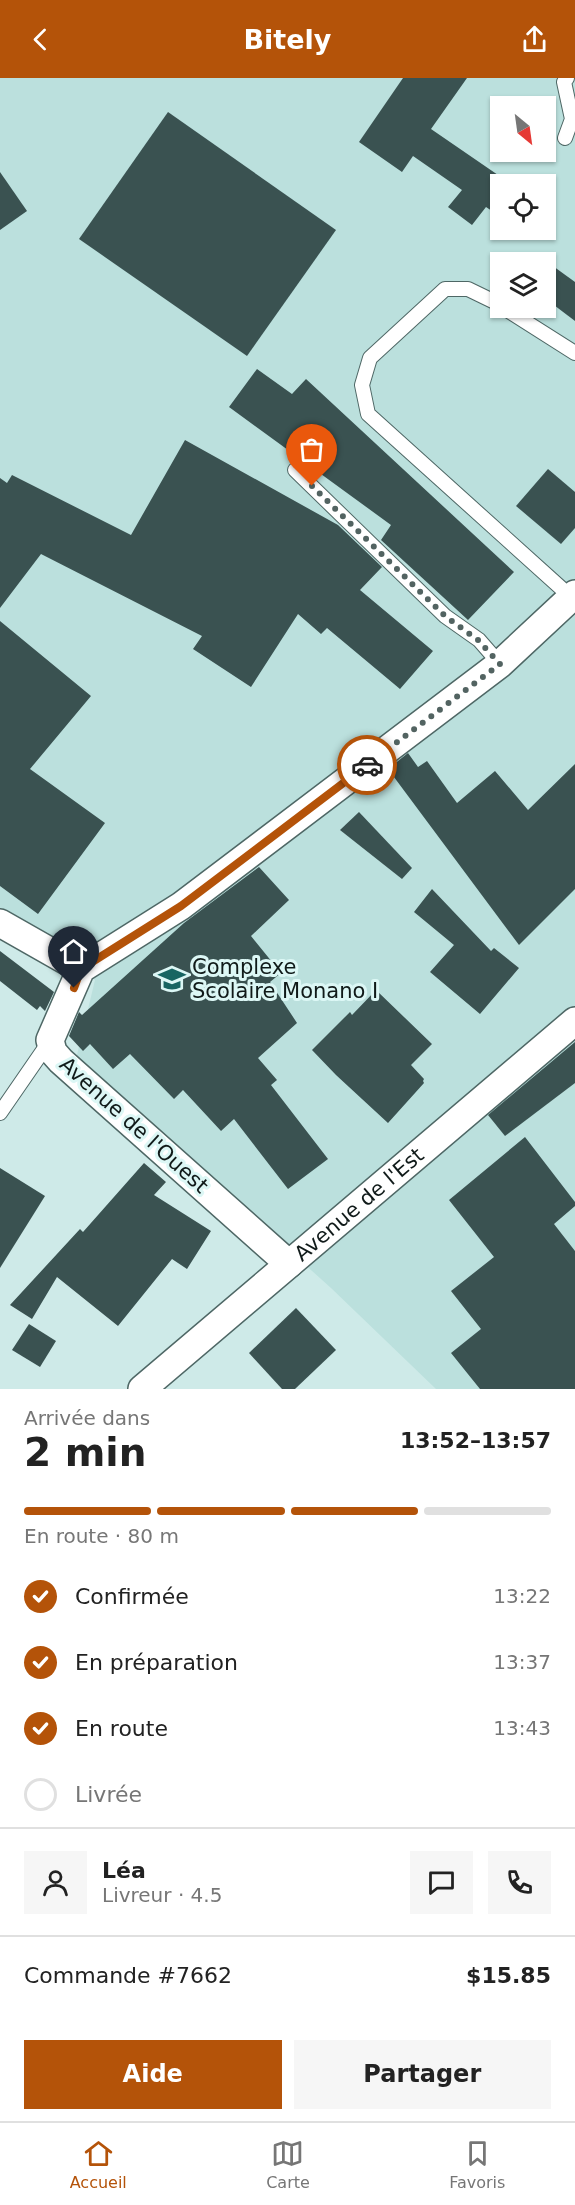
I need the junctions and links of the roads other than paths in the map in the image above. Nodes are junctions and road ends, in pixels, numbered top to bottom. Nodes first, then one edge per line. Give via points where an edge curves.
1 (567, 78) edge
2 (565, 138) dead end
3 (490, 300) edge
4 (521, 318) edge
5 (575, 353) edge
6 (296, 470) dead end
7 (573, 596) edge
8 (500, 664) junction
9 (0, 923) edge
10 (81, 969) junction
11 (575, 1021) edge
12 (50, 1040) junction
13 (0, 1113) edge
14 (289, 1264) junction
15 (142, 1389) edge

1 - 2 lane via 564,82 572,119
3 - 7 lane via 468,289 445,289 370,358 362,385 368,414
4 - 5 lane
6 - 8 lane via 445,616 478,640
7 - 8 street
8 - 10 street via 181,906
9 - 10 street
10 - 12 street, Avenue de l'Ouest
11 - 14 street, Avenue de l'Est
12 - 13 lane
12 - 14 street, Avenue de l'Ouest via 61,1062
14 - 15 street, Avenue de l'Est

